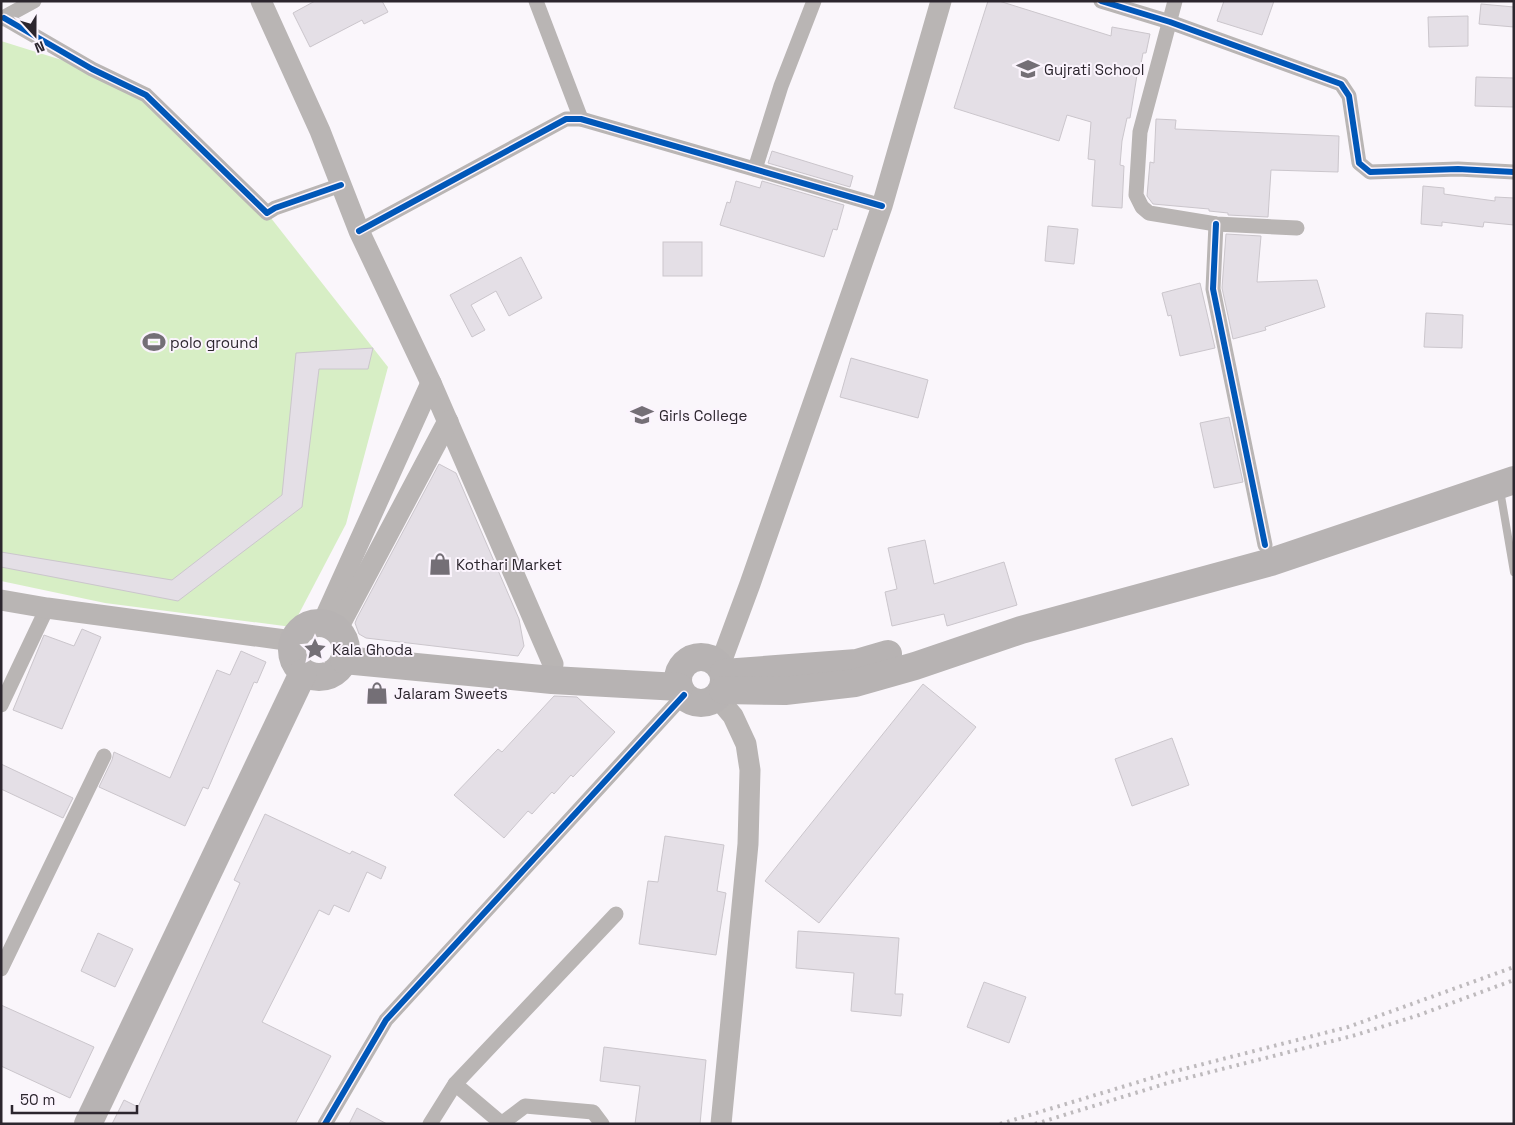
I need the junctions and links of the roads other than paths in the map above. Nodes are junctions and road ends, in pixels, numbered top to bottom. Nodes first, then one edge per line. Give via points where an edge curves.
1 (34, 1) edge
2 (261, 1) edge
3 (536, 1) edge
4 (814, 1) edge
5 (941, 1) edge
6 (1101, 1) edge
7 (1175, 1) edge
8 (3, 19) edge
9 (1170, 22) junction
10 (581, 119) junction
11 (755, 169) junction
12 (1514, 172) edge
13 (341, 185) junction
14 (882, 206) junction
15 (1216, 224) junction
16 (1297, 228) dead end
17 (359, 231) junction
18 (431, 383) junction
19 (448, 421) junction
20 (1514, 461) edge
21 (1506, 483) edge
22 (1265, 545) junction
23 (1514, 572) edge
24 (1, 600) edge
25 (47, 608) junction
26 (337, 640) junction
27 (293, 641) junction
28 (554, 664) junction
29 (310, 675) junction
30 (721, 681) junction
31 (681, 684) junction
32 (1, 705) edge
33 (104, 756) dead end
34 (616, 914) dead end
35 (1, 969) edge
36 (455, 1084) junction
37 (88, 1124) edge
38 (102, 1124) edge
39 (325, 1124) edge
40 (430, 1124) edge
41 (501, 1124) edge
42 (602, 1124) edge
43 (722, 1124) edge

1 - 8 street
2 - 13 main road
3 - 10 street
4 - 11 street
5 - 14 main road
6 - 9 street
7 - 9 street
8 - 13 street via 146,95 267,213
9 - 12 street via 1341,84 1349,96 1359,163 1370,172 1458,169
9 - 15 street via 1140,132 1136,195 1149,213
10 - 11 street
10 - 17 street via 566,119
11 - 14 street
13 - 17 main road
14 - 30 main road via 750,584
15 - 16 street
15 - 22 street via 1213,289
17 - 18 main road
18 - 19 main road
18 - 26 main road
19 - 26 main road
19 - 28 main road
20 - 22 highway
21 - 23 lane
21 - 30 highway via 1271,562 1021,630 855,683 785,691
22 - 30 highway via 857,663
24 - 25 main road
25 - 27 main road
25 - 32 street
26 - 27 highway via 308,626
26 - 28 highway
26 - 29 highway via 341,666 330,675
26 - 31 highway via 552,680
27 - 29 highway via 294,662
28 - 31 highway
29 - 37 highway
29 - 38 highway
30 - 31 highway via 709,702 700,703 691,701
30 - 31 highway via 712,659 704,656 686,662
30 - 43 main road via 746,744 750,770 748,844
31 - 39 street via 386,1020
33 - 35 street
34 - 36 street
36 - 40 street
36 - 41 street
41 - 42 street via 525,1106 593,1112

